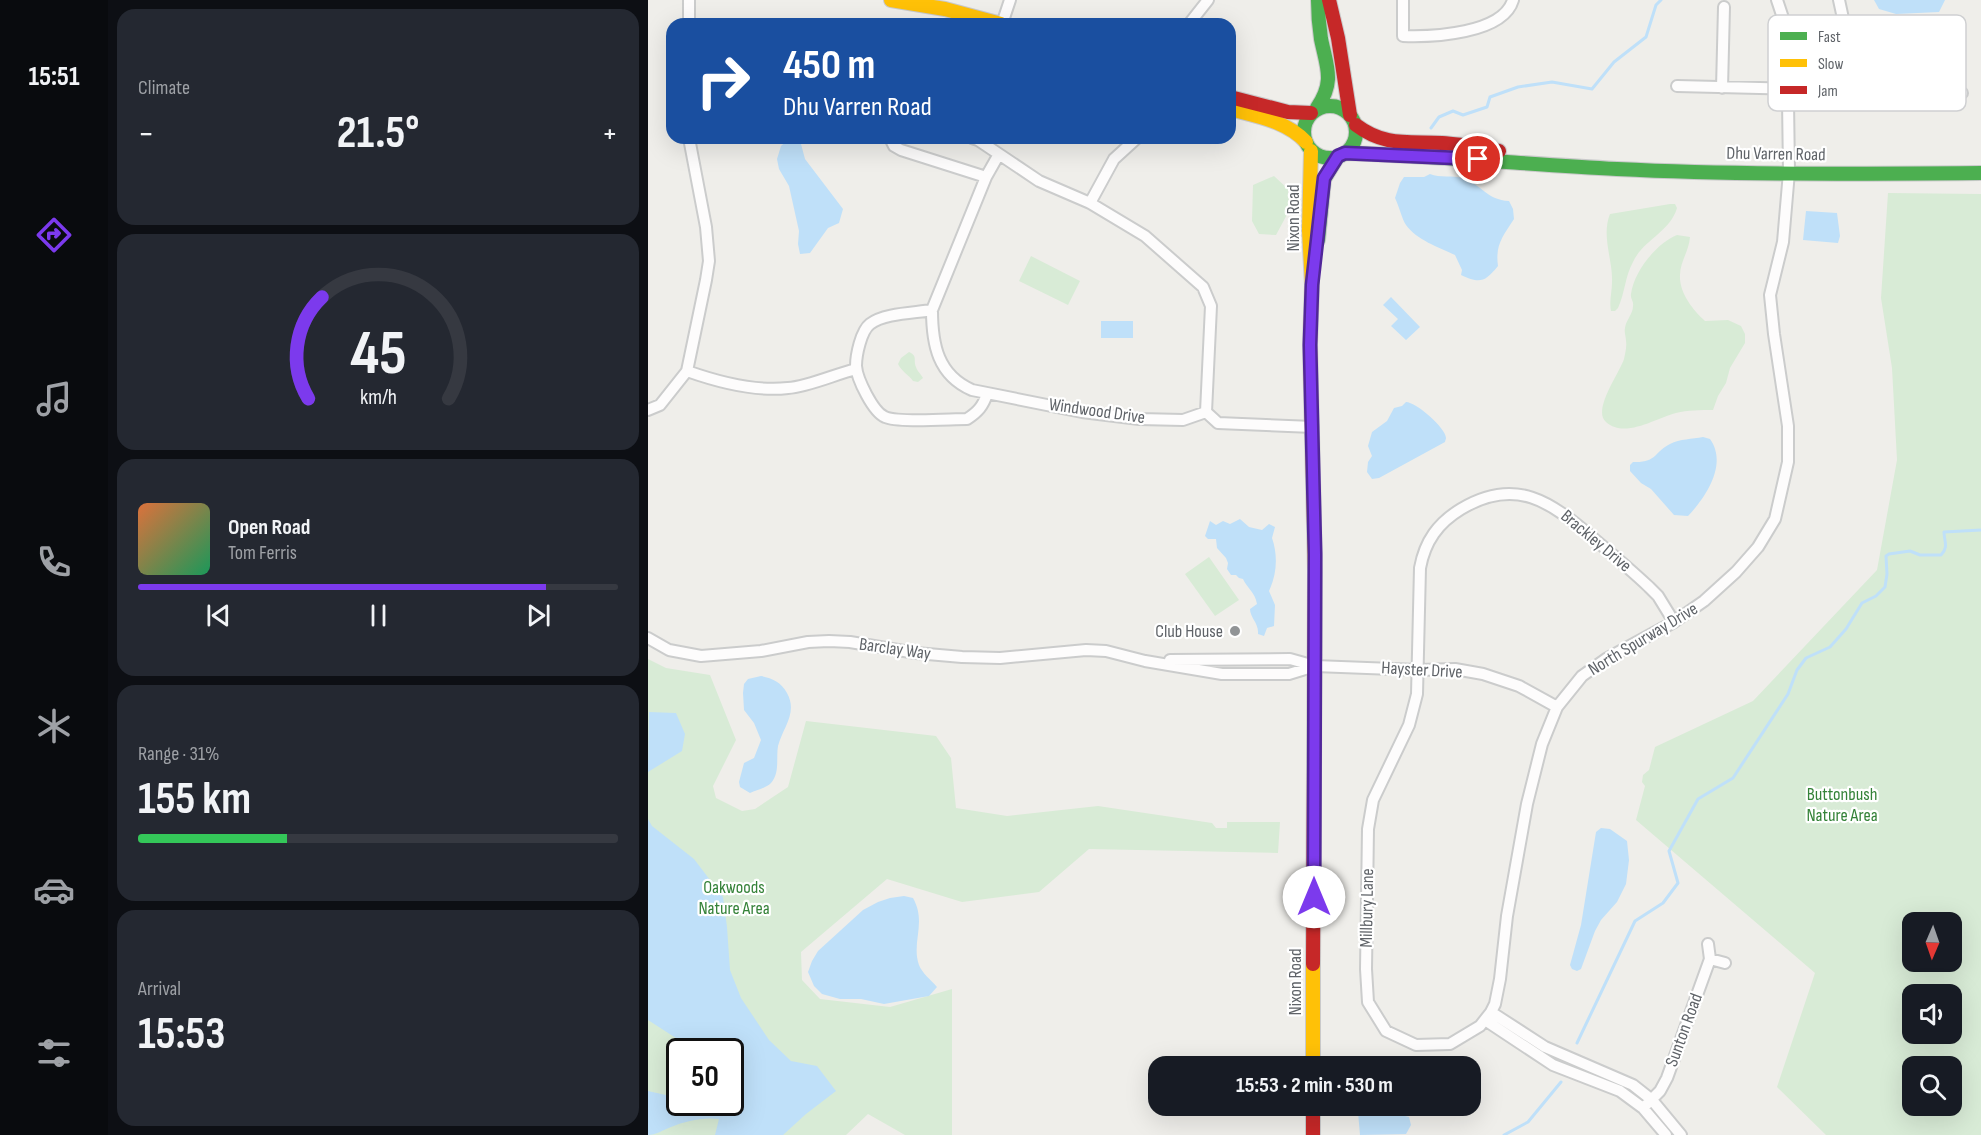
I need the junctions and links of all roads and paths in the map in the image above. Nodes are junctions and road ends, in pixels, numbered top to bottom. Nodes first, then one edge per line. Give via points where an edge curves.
1 (689, 0) edge
2 (891, 0) edge
3 (1010, 0) edge
4 (1208, 0) edge
5 (1318, 0) edge
6 (1329, 0) edge
7 (1403, 0) edge
8 (1513, 0) edge
9 (1777, 0) edge
10 (1839, 0) edge
11 (1724, 7) dead end
12 (1782, 15) edge
13 (1842, 15) edge
14 (688, 18) edge
15 (979, 18) edge
16 (1003, 18) edge
17 (1194, 18) edge
18 (1677, 86) dead end
19 (1722, 87) junction
20 (1768, 89) edge
21 (1236, 99) edge
22 (1314, 110) junction
23 (1236, 111) edge
24 (1788, 111) edge
25 (1353, 120) junction
26 (690, 144) edge
27 (893, 144) edge
28 (982, 144) edge
29 (1130, 144) edge
30 (1309, 146) junction
31 (999, 154) junction
32 (1342, 155) junction
33 (1570, 164) junction
34 (1789, 172) junction
35 (1981, 174) edge
36 (986, 177) junction
37 (1090, 203) junction
38 (1312, 285) junction
39 (932, 310) junction
40 (856, 369) junction
41 (687, 372) junction
42 (987, 394) junction
43 (648, 410) edge
44 (1206, 412) junction
45 (1313, 427) junction
46 (1674, 622) junction
47 (648, 638) edge
48 (1145, 661) junction
49 (1315, 666) junction
50 (1419, 670) junction
51 (1557, 707) junction
52 (1708, 944) dead end
53 (1710, 959) junction
54 (1725, 963) dead end
55 (1488, 1016) junction
56 (1542, 1052) junction
57 (1313, 1056) edge
58 (1652, 1100) junction
59 (1643, 1108) junction
60 (1314, 1116) edge
61 (1313, 1135) edge
62 (1666, 1135) edge
63 (1681, 1135) edge

1 - 14 street
2 - 15 main road
3 - 16 street
4 - 17 street
5 - 22 main road via 1318,20 1330,77 1327,94
6 - 25 main road
7 - 8 street via 1403,36 1427,37 1458,34 1487,24 1500,17
9 - 12 street, North Spurway Drive
10 - 13 street
11 - 19 street
18 - 19 street
19 - 20 street
21 - 22 main road via 1288,112
22 - 25 main road via 1335,107
22 - 30 main road via 1306,125
23 - 30 main road via 1302,134
24 - 34 street, North Spurway Drive
25 - 32 main road via 1354,140
25 - 33 main road, Dhu Varren Road via 1365,134 1389,142 1454,144
26 - 41 street via 709,261
27 - 36 street
28 - 31 street
29 - 37 street via 1114,159
30 - 32 main road via 1320,156
30 - 38 main road, Nixon Road
31 - 36 street, Windwood Drive
31 - 37 street via 1039,181
32 - 33 main road, Dhu Varren Road
32 - 38 main road, Nixon Road via 1324,178
33 - 34 main road, Dhu Varren Road via 1618,169
34 - 35 main road, Dhu Varren Road
34 - 46 street, North Spurway Drive via 1783,242 1770,295 1788,426 1783,490 1775,519 1758,546 1704,601
36 - 39 street, Windwood Drive
37 - 44 street via 1145,236 1203,287 1211,306
38 - 45 main road, Nixon Road
39 - 40 street via 881,318 868,325
39 - 42 street, Windwood Drive via 934,344 946,370 957,383
40 - 41 street via 790,388 753,388
40 - 42 street via 873,406 884,417 968,419 983,405
41 - 43 street via 660,405
42 - 44 street, Windwood Drive via 1139,418 1183,420
44 - 45 street via 1218,423
45 - 49 main road, Nixon Road
46 - 50 street, Brackley Drive via 1649,586 1567,515 1528,496 1504,494 1455,513 1436,530 1425,548 1419,580
46 - 51 street, North Spurway Drive via 1590,670
47 - 48 street, Barclay Way via 669,650 701,656 829,641 962,657 1000,658 1086,650 1115,652
48 - 49 street, Barclay Way via 1290,659
48 - 49 street, Barclay Way via 1222,674 1290,674
49 - 50 street, Hayster Drive
49 - 57 main road, Nixon Road
50 - 51 street, Hayster Drive via 1455,669 1483,674 1519,686
50 - 55 street, Millbury Lane via 1409,725 1373,800 1368,829 1368,1002 1386,1031 1416,1045 1450,1044 1480,1026
51 - 55 street, North Spurway Drive via 1542,744 1527,804 1500,979
52 - 53 street, Sunton Road
53 - 54 street
53 - 58 street, Sunton Road via 1666,1078
55 - 56 street
56 - 58 street via 1621,1078
56 - 59 street via 1554,1065 1620,1091
58 - 59 street, Sunton Road
58 - 63 street
59 - 62 street
60 - 61 main road

